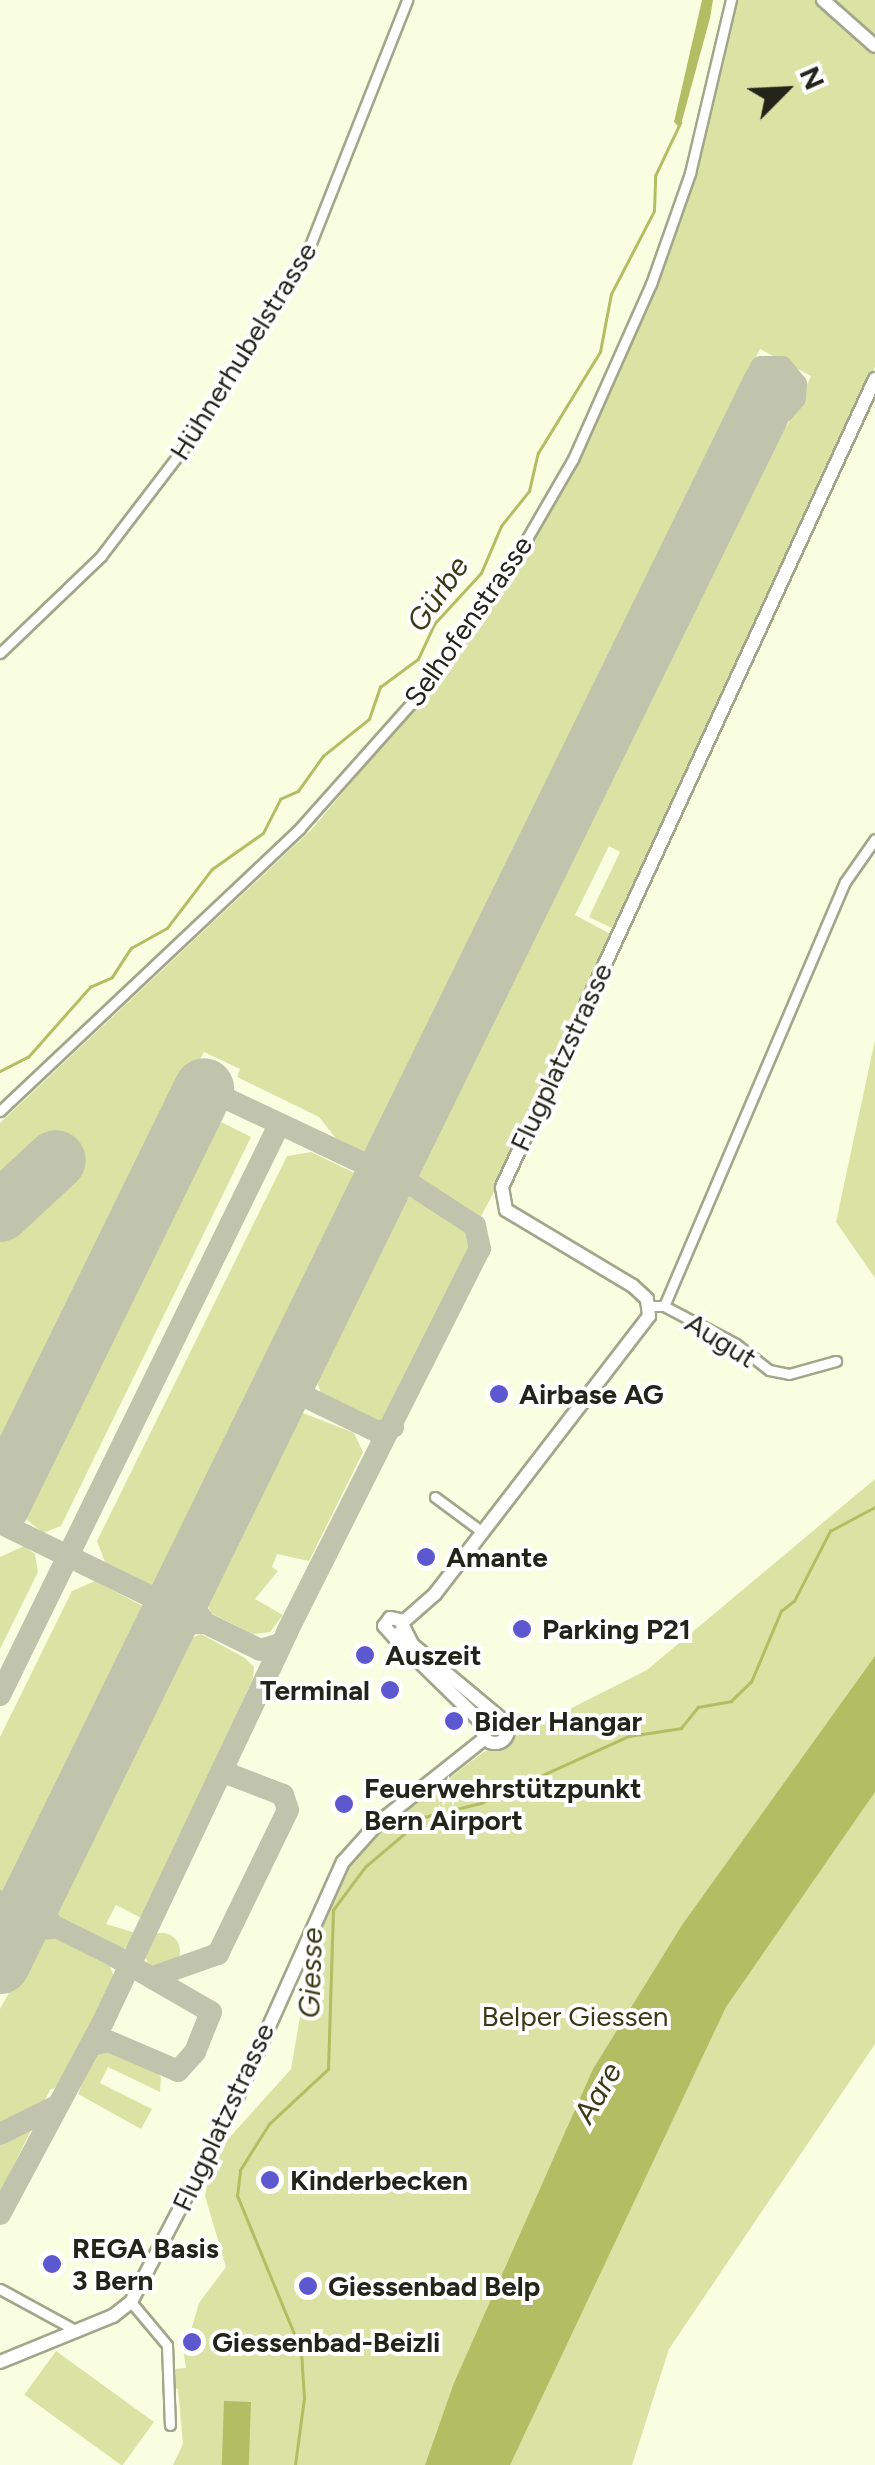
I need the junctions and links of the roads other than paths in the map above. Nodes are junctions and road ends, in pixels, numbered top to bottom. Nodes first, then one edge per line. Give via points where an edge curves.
1 (407, 0) edge
2 (731, 0) edge
3 (823, 0) edge
4 (875, 46) edge
5 (875, 380) edge
6 (0, 653) edge
7 (875, 838) edge
8 (0, 1111) edge
9 (657, 1306) junction
10 (836, 1361) dead end
11 (435, 1497) dead end
12 (481, 1532) junction
13 (400, 1630) junction
14 (499, 1717) junction
15 (484, 1731) junction
16 (0, 2289) edge
17 (131, 2302) junction
18 (60, 2304) dead end
19 (55, 2318) junction
20 (77, 2331) junction
21 (0, 2362) edge
22 (170, 2425) dead end

1 - 6 street, Hühnerhubelstrasse via 309,248 186,446 101,556
2 - 8 street, Selhofenstrasse via 695,156 651,284 574,459 522,546 422,691 314,814
3 - 4 street
5 - 9 street, Flugplatzstrasse via 502,1187 502,1204 512,1215
7 - 9 street via 846,882
9 - 10 street, Augut via 736,1344 769,1370 789,1374
9 - 12 street
11 - 12 street
12 - 13 street
13 - 14 street
13 - 15 street
14 - 15 street
14 - 15 street via 506,1735 498,1742
15 - 17 street, Flugplatzstrasse via 377,1824 338,1869 230,2113
16 - 19 street
17 - 20 street
17 - 22 street via 167,2344
18 - 19 street
19 - 20 street
20 - 21 street

